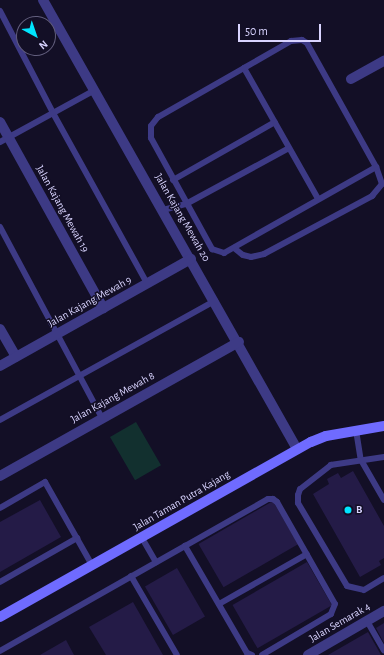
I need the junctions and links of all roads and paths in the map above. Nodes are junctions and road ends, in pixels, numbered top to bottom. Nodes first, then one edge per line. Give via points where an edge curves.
1 (43, 0) edge
2 (0, 11) edge
3 (384, 61) edge
4 (244, 68) junction
5 (351, 79) dead end
6 (95, 90) junction
7 (53, 113) junction
8 (0, 122) edge
9 (275, 122) junction
10 (4, 140) edge
11 (289, 148) junction
12 (376, 167) junction
13 (173, 180) junction
14 (318, 199) junction
15 (186, 204) junction
16 (163, 210) junction
17 (0, 227) edge
18 (234, 248) junction
19 (191, 259) junction
20 (147, 283) junction
21 (215, 301) junction
22 (103, 308) junction
23 (0, 329) edge
24 (58, 333) junction
25 (238, 342) junction
26 (16, 357) junction
27 (0, 366) edge
28 (79, 376) junction
29 (102, 418) junction
30 (0, 420) edge
31 (384, 426) edge
32 (356, 430) junction
33 (297, 449) junction
34 (384, 457) edge
35 (361, 460) junction
36 (0, 476) edge
37 (384, 500) edge
38 (0, 508) edge
39 (77, 538) junction
40 (142, 538) junction
41 (185, 546) junction
42 (307, 554) junction
43 (156, 562) junction
44 (92, 565) junction
45 (132, 576) junction
46 (384, 578) edge
47 (0, 582) edge
48 (219, 604) junction
49 (384, 612) edge
50 (0, 617) edge
51 (367, 621) junction
52 (384, 650) edge
53 (0, 651) edge
54 (177, 655) edge
55 (252, 655) edge
56 (262, 655) edge
57 (308, 655) edge

1 - 6 street, Jalan Kajang Mewah 20
2 - 7 lane
3 - 5 street
4 - 9 lane
4 - 12 lane via 291,41 302,40 307,43
4 - 13 lane via 158,117 150,126 151,138
6 - 7 lane
6 - 16 street, Jalan Kajang Mewah 20
7 - 10 lane
7 - 20 lane
8 - 10 street, Jalan Kajang Mewah 19
9 - 11 lane
9 - 13 lane
10 - 22 street, Jalan Kajang Mewah 19
11 - 14 lane
11 - 15 lane
12 - 14 lane
12 - 18 lane via 382,184 372,196 257,257 243,255
13 - 15 lane
14 - 18 lane
15 - 16 lane
15 - 18 lane via 212,250 224,253
16 - 19 street, Jalan Kajang Mewah 20
17 - 24 lane
19 - 20 street, Jalan Kajang Mewah 9
19 - 21 street, Jalan Kajang Mewah 20
20 - 22 street, Jalan Kajang Mewah 9
21 - 25 street, Jalan Kajang Mewah 20
21 - 28 lane
22 - 24 street, Jalan Kajang Mewah 9
23 - 26 street
24 - 26 street, Jalan Kajang Mewah 9
24 - 28 lane
25 - 29 street, Jalan Kajang Mewah 8
25 - 33 street, Jalan Kajang Mewah 20
26 - 27 street, Jalan Kajang Mewah 9
28 - 29 lane
28 - 30 lane
29 - 36 street, Jalan Kajang Mewah 8
31 - 32 street, Jalan Taman Putra Kajang
32 - 33 street, Jalan Taman Putra Kajang via 326,436
32 - 35 lane
33 - 40 street, Jalan Taman Putra Kajang
34 - 35 lane
35 - 37 lane
35 - 46 lane via 331,465 320,472 300,489 298,503 347,586 364,590
38 - 39 lane via 46,482
39 - 44 lane
39 - 47 lane
40 - 43 lane
40 - 44 street, Jalan Taman Putra Kajang
41 - 42 lane via 268,499 273,499
41 - 43 lane
41 - 48 lane
42 - 48 lane
42 - 56 lane via 335,599 334,608 331,614
43 - 45 lane
44 - 50 street, Jalan Taman Putra Kajang
45 - 53 lane
45 - 54 lane
48 - 55 lane via 247,653
49 - 51 street, Jalan Semarak 4
51 - 52 lane
51 - 57 street, Jalan Semarak 4

